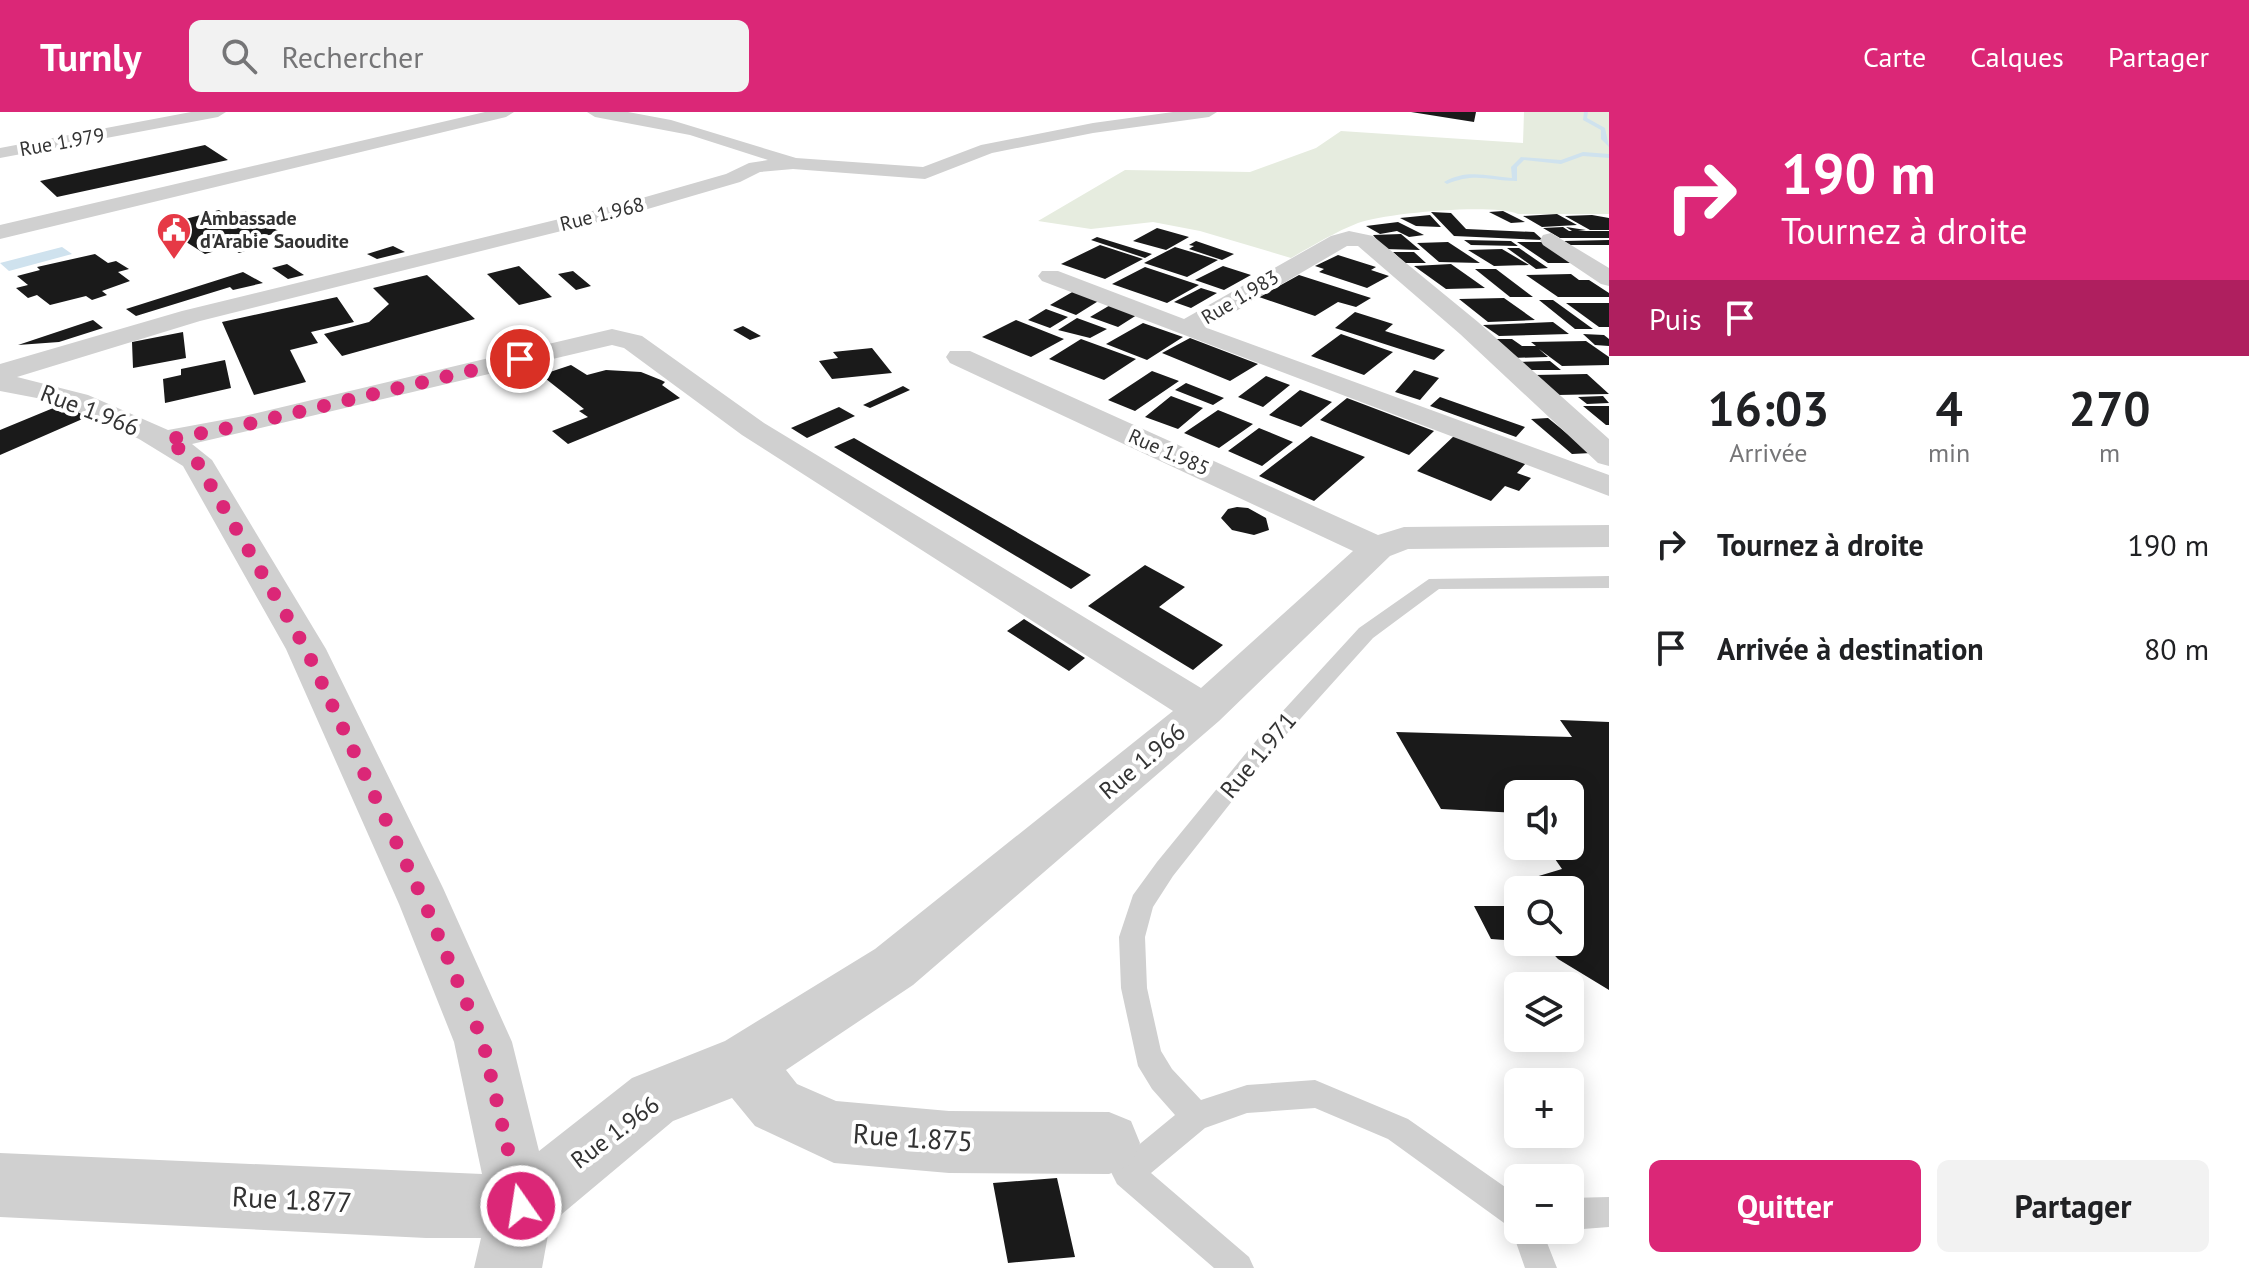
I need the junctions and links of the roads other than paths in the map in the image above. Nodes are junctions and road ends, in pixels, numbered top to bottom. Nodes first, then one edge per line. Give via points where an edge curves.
1 (218, 112) edge
2 (506, 112) edge
3 (595, 112) edge
4 (1209, 112) edge
5 (998, 129) dead end
6 (987, 149) junction
7 (0, 153) edge
8 (793, 163) junction
9 (0, 232) edge
10 (1551, 240) dead end
11 (1050, 276) dead end
12 (1609, 279) edge
13 (1186, 329) junction
14 (960, 357) dead end
15 (0, 373) edge
16 (0, 382) edge
17 (166, 440) junction
18 (1609, 456) edge
19 (1609, 486) edge
20 (1609, 536) edge
21 (1377, 548) junction
22 (1609, 582) edge
23 (1204, 710) junction
24 (743, 1064) junction
25 (1196, 1116) junction
26 (1118, 1158) junction
27 (0, 1185) edge
28 (1504, 1205) edge
29 (521, 1206) junction
30 (1609, 1212) edge
31 (1584, 1213) edge
32 (1532, 1244) edge
33 (508, 1268) edge
34 (1238, 1268) edge
35 (1541, 1268) edge

1 - 7 street, Rue 1.979
2 - 9 street
3 - 8 street via 712,135
4 - 6 street, Rue 1.968
5 - 6 street
6 - 8 street, Rue 1.968 via 925,173
8 - 15 street, Rue 1.968 via 756,167 627,209 191,316
10 - 12 street
11 - 13 street
13 - 18 street, Rue 1.983 via 1339,241 1365,241
13 - 19 street, Rue 1.983
14 - 21 street, Rue 1.985
16 - 17 street, Rue 1.966 via 65,396
17 - 23 street via 612,337 633,342 753,429
17 - 29 street, Rue 1.966 via 196,460 306,649 425,904 483,1042
20 - 21 street, Rue 1.966 via 1404,538
21 - 23 street, Rue 1.966
22 - 25 lane, Rue 1.971 via 1435,583 1366,633 1267,742 1165,869 1142,903 1132,937 1134,988 1148,1056
23 - 24 street, Rue 1.966 via 894,967
24 - 26 street, Rue 1.875 via 776,1105 834,1132
24 - 29 street, Rue 1.966 via 653,1099
25 - 26 lane
25 - 28 lane via 1247,1099 1315,1094 1398,1129
26 - 34 lane
27 - 29 street, Rue 1.877
29 - 33 street
30 - 31 lane
32 - 35 lane

